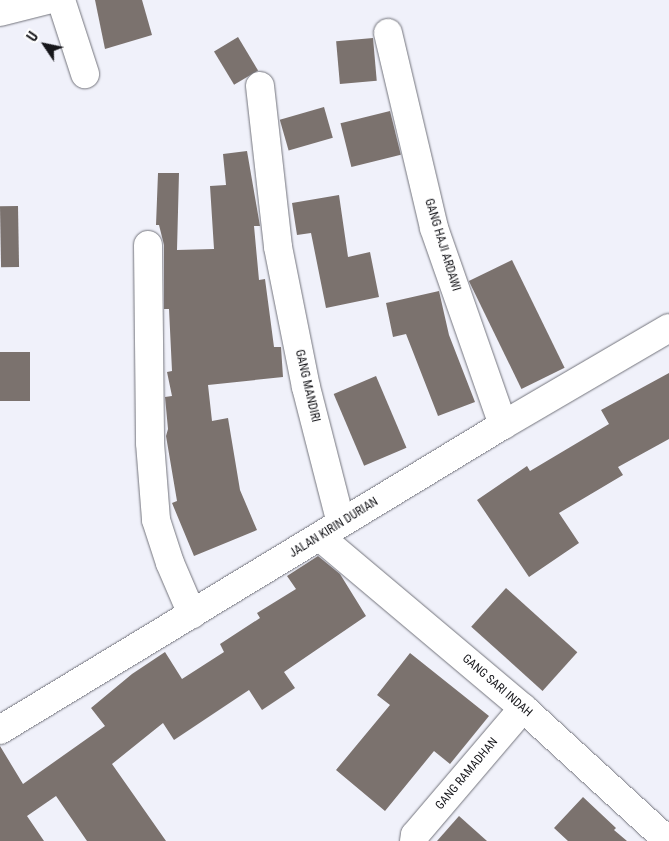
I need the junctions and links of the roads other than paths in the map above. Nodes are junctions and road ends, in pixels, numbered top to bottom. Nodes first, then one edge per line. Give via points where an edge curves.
1 (47, 0) edge
2 (61, 0) edge
3 (0, 12) edge
4 (388, 33) dead end
5 (85, 74) dead end
6 (260, 86) dead end
7 (148, 245) dead end
8 (669, 328) edge
9 (503, 425) junction
10 (331, 530) junction
11 (192, 614) junction
12 (523, 708) junction
13 (0, 730) edge
14 (414, 841) edge
15 (668, 841) edge

1 - 3 street
2 - 5 street
4 - 9 street, GANG HAJI ARDAWI via 434,228
6 - 10 street, GANG MANDIRI via 278,248
7 - 11 street via 150,444 156,520
8 - 9 street, JALAN KIRIN DURIAN
9 - 10 street, JALAN KIRIN DURIAN
10 - 11 street, JALAN KIRIN DURIAN
10 - 12 street, GANG SARI INDAH
11 - 13 street, JALAN KIRIN DURIAN
12 - 14 street, GANG RAMADHAN via 415,835
12 - 15 street, GANG SARI INDAH

